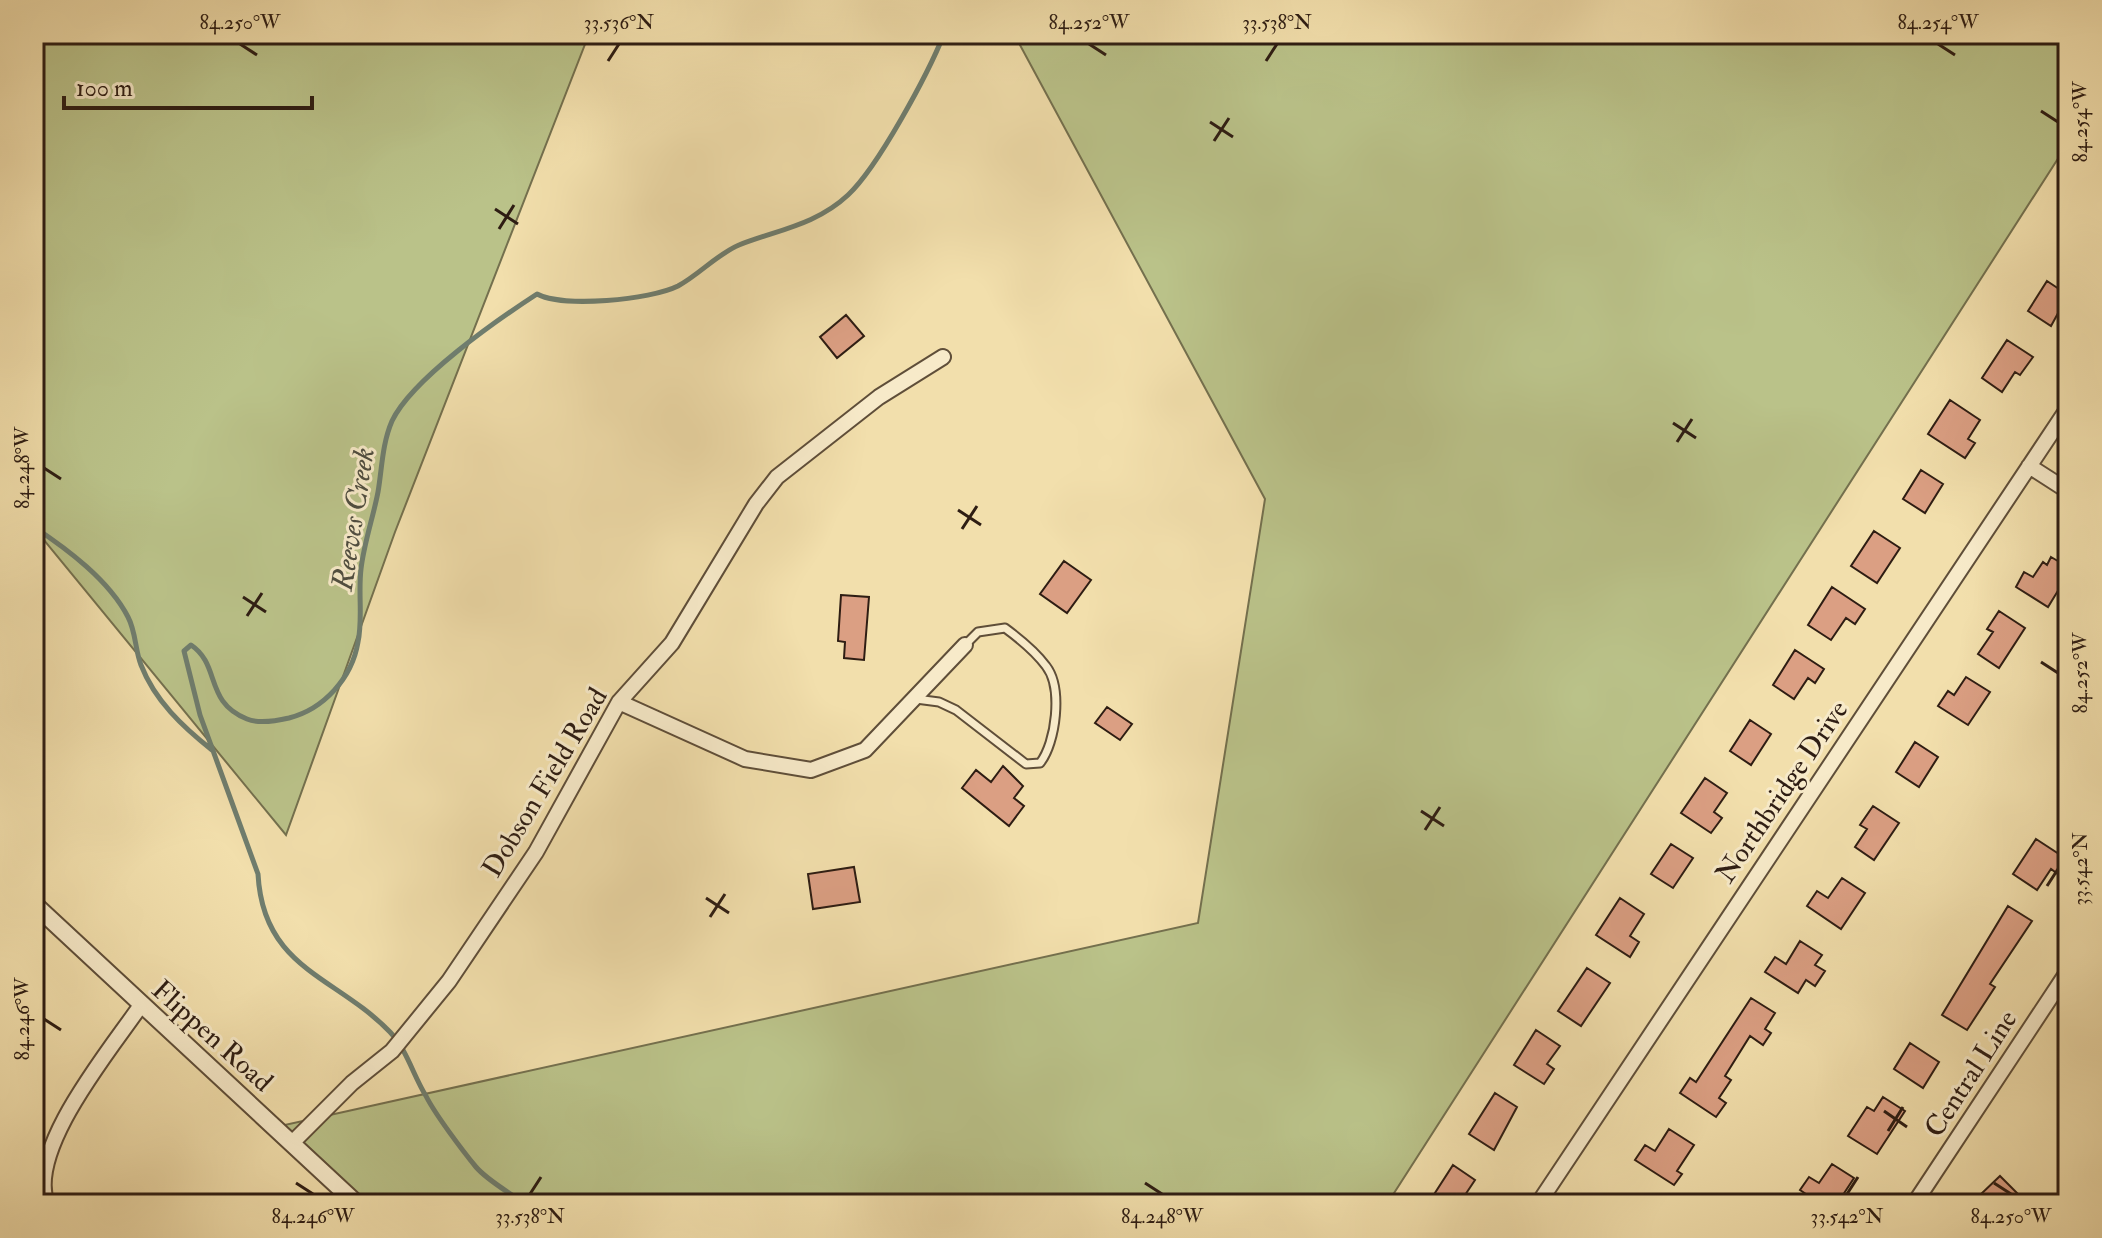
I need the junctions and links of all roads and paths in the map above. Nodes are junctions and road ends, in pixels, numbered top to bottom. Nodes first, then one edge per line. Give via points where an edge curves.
1 (943, 357) dead end
2 (2068, 408) edge
3 (2029, 466) junction
4 (2068, 491) edge
5 (965, 645) joint
6 (914, 699) junction
7 (619, 702) junction
8 (34, 904) edge
9 (2068, 971) edge
10 (141, 1005) junction
11 (293, 1142) junction
12 (47, 1204) edge
13 (357, 1204) edge
14 (1538, 1204) edge
15 (1914, 1204) edge

1 - 7 street, Dobson Field Road via 892,388 783,471 760,498 672,643
2 - 3 street, Northbridge Drive
3 - 4 street
3 - 14 street, Northbridge Drive
5 - 6 street
5 - 6 lane via 978,632 1005,628 1048,668 1054,717 1048,752 1040,763 1026,764 939,702
6 - 7 street via 865,750 811,770 745,759
7 - 11 street, Dobson Field Road via 536,852 449,981 392,1051
8 - 10 street, Flippen Road
9 - 15 street, Central Line
10 - 11 street, Flippen Road
10 - 12 street via 56,1129 42,1193
11 - 13 street, Flippen Road

